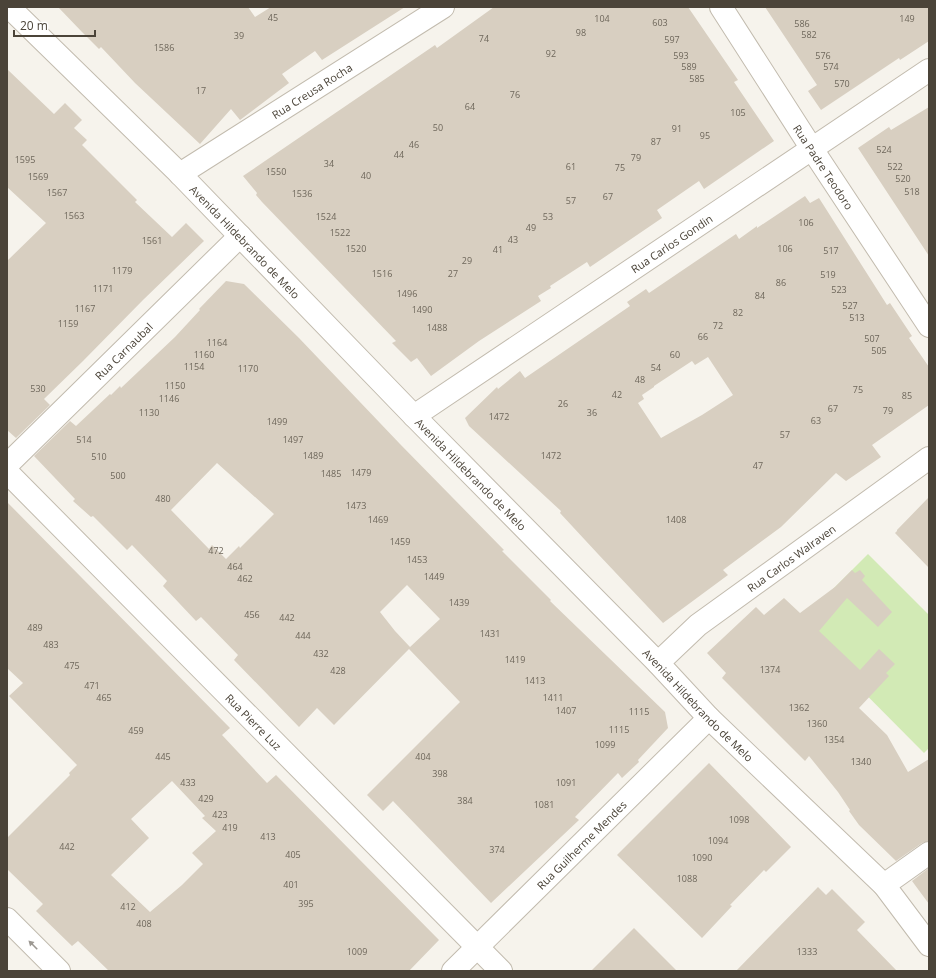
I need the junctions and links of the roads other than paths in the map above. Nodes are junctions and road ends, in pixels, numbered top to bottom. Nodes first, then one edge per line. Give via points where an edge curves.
1 (9, 7) edge
2 (443, 7) edge
3 (721, 7) edge
4 (929, 70) edge
5 (812, 149) junction
6 (180, 174) junction
7 (240, 236) junction
8 (929, 326) edge
9 (414, 416) junction
10 (929, 458) edge
11 (7, 465) edge
12 (7, 472) edge
13 (658, 663) junction
14 (709, 718) junction
15 (929, 852) edge
16 (884, 885) junction
17 (7, 919) edge
18 (929, 945) edge
19 (477, 947) junction
20 (60, 971) edge
21 (453, 971) edge
22 (501, 971) edge

1 - 6 street, Avenida Hildebrando de Melo
2 - 6 street, Rua Creusa Rocha
3 - 5 street, Rua Padre Teodoro
4 - 5 street, Rua Carlos Gondin
5 - 8 street, Rua Padre Teodoro
5 - 9 street, Rua Carlos Gondin
6 - 7 street, Avenida Hildebrando de Melo
7 - 9 street, Avenida Hildebrando de Melo
7 - 11 street, Rua Carnaubal
9 - 13 street, Avenida Hildebrando de Melo
10 - 13 street, Rua Carlos Walraven via 698,625
12 - 19 street, Rua Pierre Luz
13 - 14 street, Avenida Hildebrando de Melo
14 - 16 street, Avenida Hildebrando de Melo
14 - 19 street, Rua Guilherme Mendes
15 - 16 street
16 - 18 street, Avenida Hildebrando de Melo
20 -> 17 street
19 - 21 street, Rua Guilherme Mendes
19 - 22 street, Rua Pierre Luz

